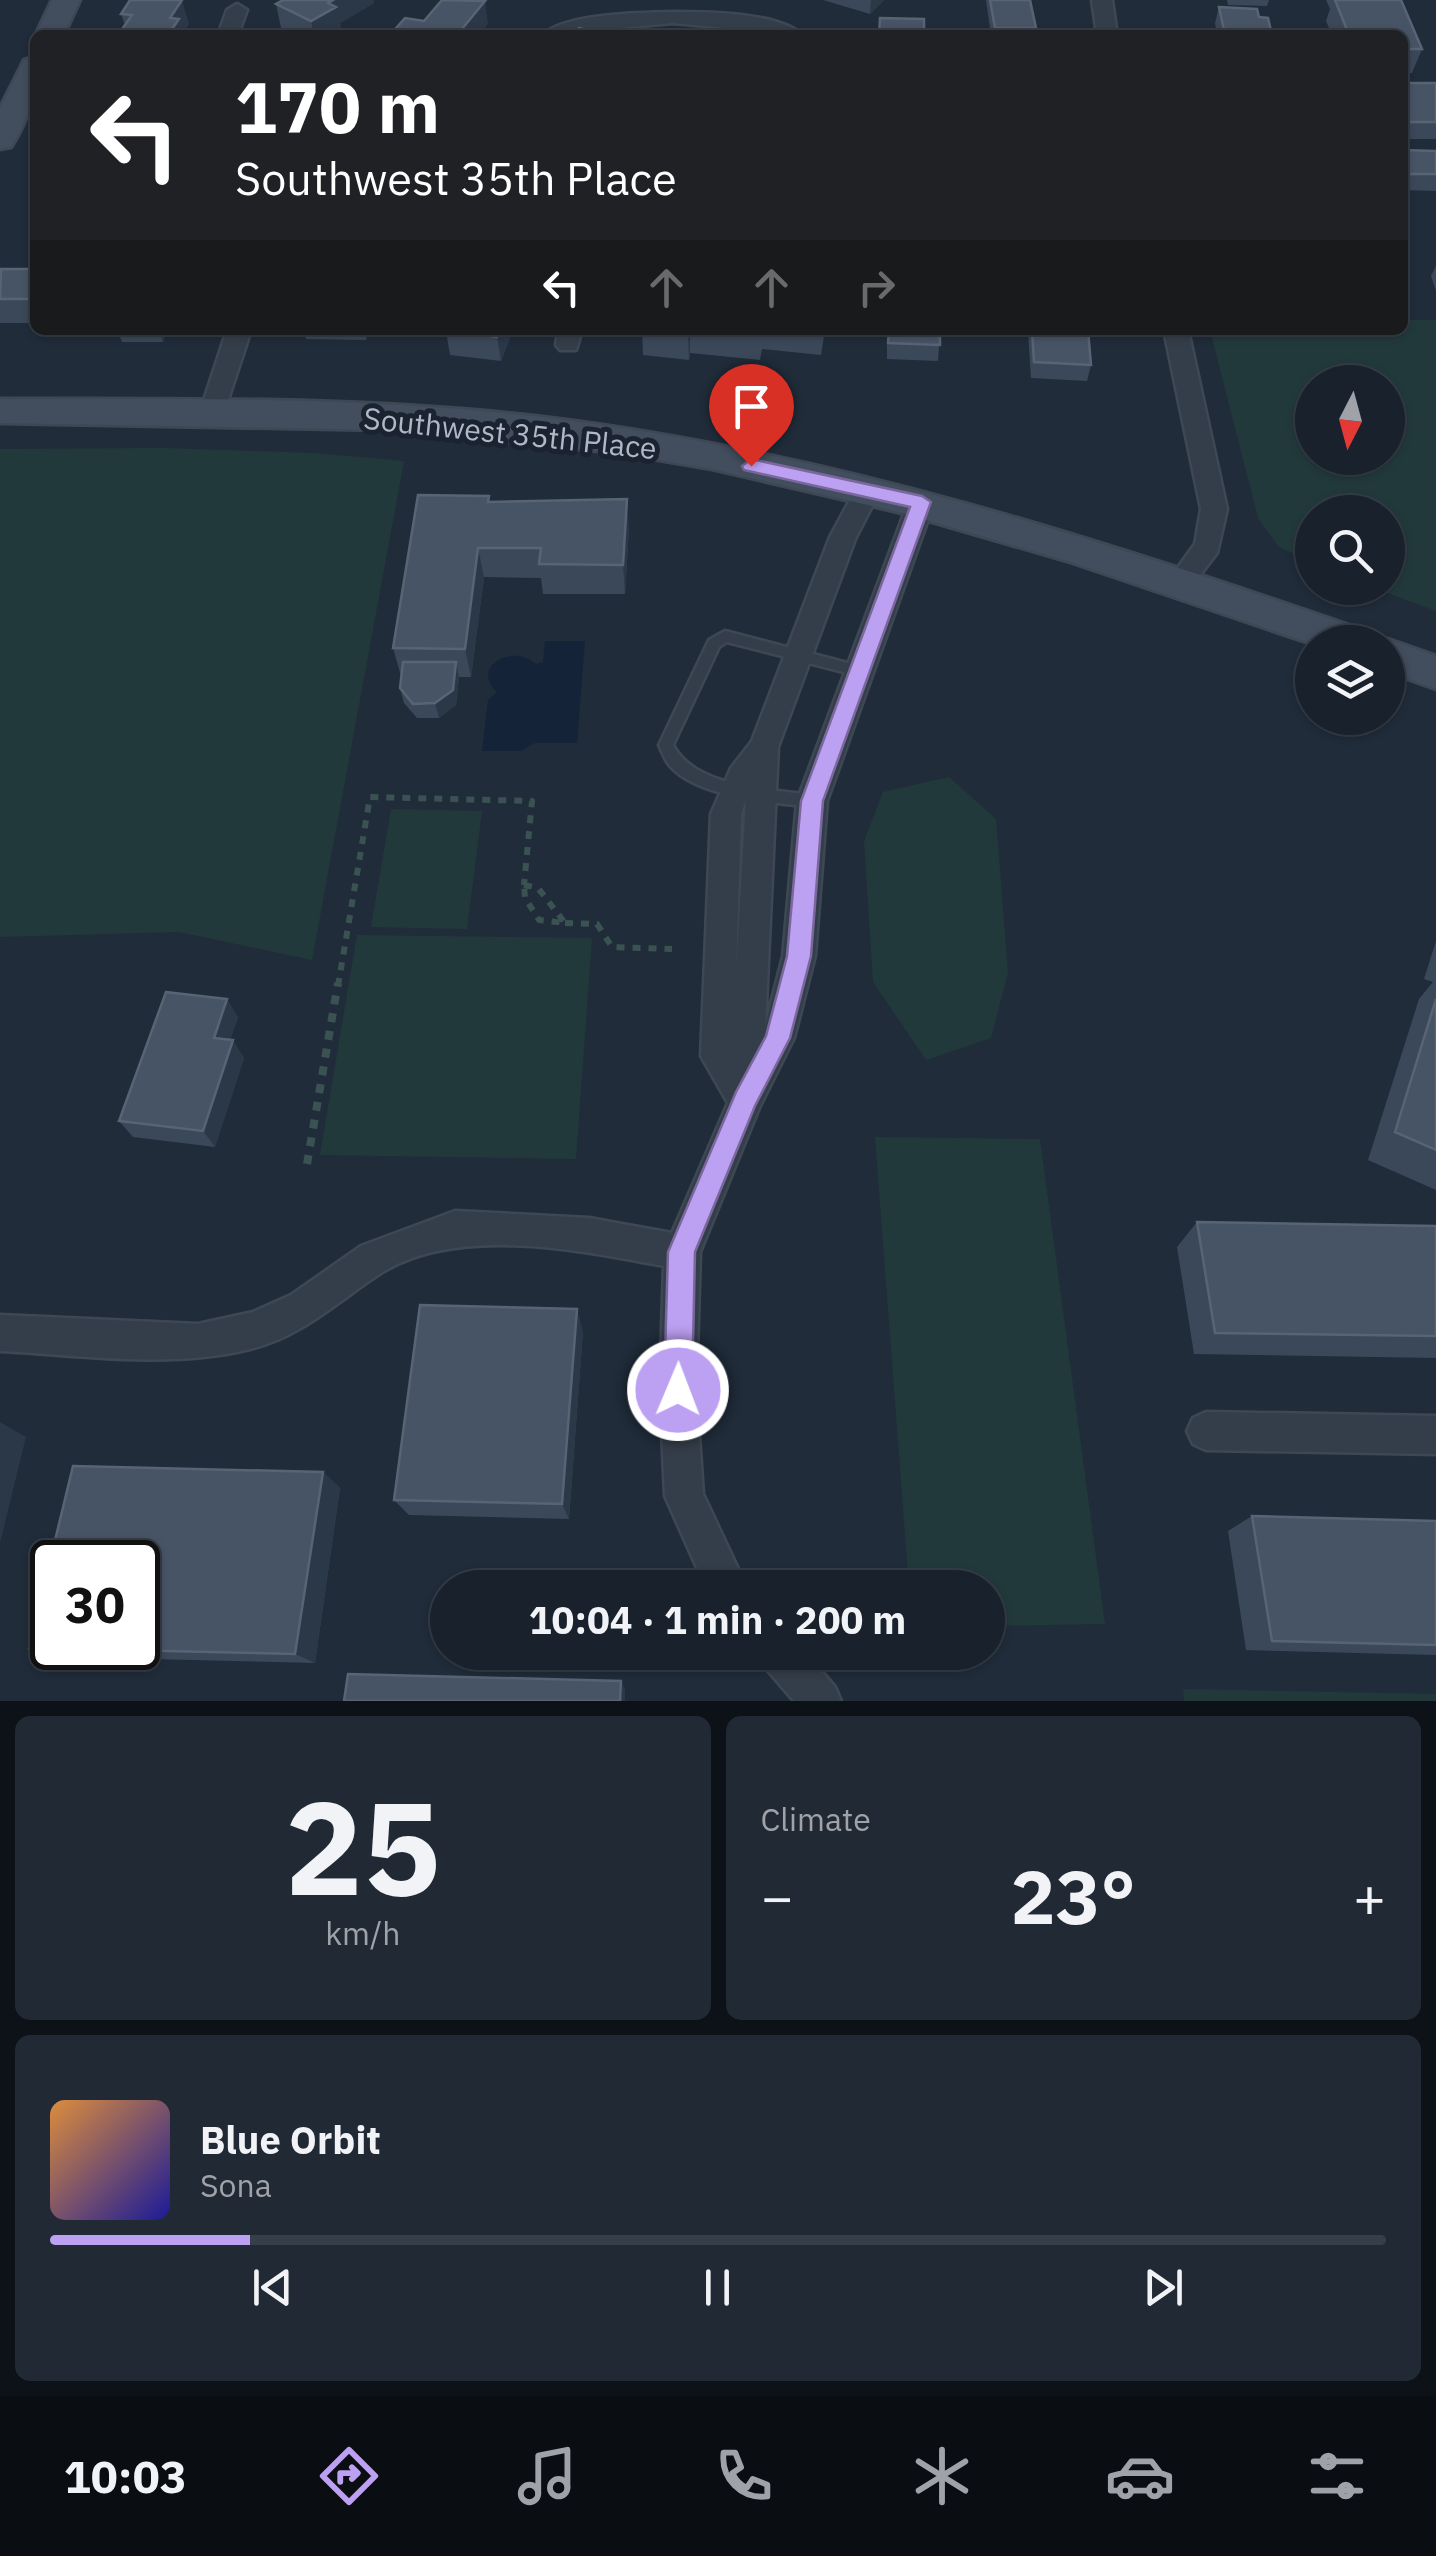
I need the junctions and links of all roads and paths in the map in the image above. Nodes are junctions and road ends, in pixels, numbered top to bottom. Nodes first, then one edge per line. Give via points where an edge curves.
1 (66, 0) edge
2 (1102, 0) edge
3 (237, 10) dead end
4 (52, 30) edge
5 (230, 30) edge
6 (570, 30) edge
7 (782, 30) edge
8 (1107, 30) edge
9 (30, 77) edge
10 (0, 140) edge
11 (237, 335) edge
12 (1177, 335) edge
13 (0, 410) edge
14 (212, 412) junction
15 (867, 491) junction
16 (922, 502) junction
17 (1181, 581) junction
18 (1304, 625) edge
19 (800, 653) junction
20 (1405, 662) edge
21 (858, 671) junction
22 (1436, 673) edge
23 (750, 792) junction
24 (812, 801) junction
25 (757, 871) junction
26 (806, 876) junction
27 (524, 885) junction
28 (565, 922) junction
29 (672, 950) dead end
30 (745, 1100) junction
31 (307, 1164) dead end
32 (682, 1252) junction
33 (0, 1333) edge
34 (1206, 1431) dead end
35 (1436, 1435) edge
36 (719, 1570) edge
37 (793, 1670) edge
38 (820, 1701) edge

1 - 4 street
2 - 8 street
3 - 5 street
6 - 7 street via 606,20 724,19
9 - 10 street
11 - 14 street
12 - 17 street via 1214,509 1208,546
13 - 14 street, Southwest 35th Place
14 - 15 street, Southwest 35th Place via 470,424 618,440
15 - 16 street, Southwest 35th Place
15 - 19 street
16 - 17 street, Southwest 35th Place
16 - 21 street
17 - 18 street, Southwest 35th Place
19 - 21 lane
19 - 23 street
19 - 23 lane via 725,636 714,644 666,746 681,771
20 - 22 street
21 - 24 street
23 - 24 lane
23 - 25 street
23 - 30 street via 726,814 718,1056
24 - 26 street
25 - 26 street
25 - 30 street
26 - 30 street via 799,956 778,1038
27 - 28 path via 538,888
27 - 28 path via 539,920
27 - 31 path via 532,801 370,797
28 - 29 path via 597,924 612,947
30 - 32 street
32 - 33 street via 589,1235 455,1228 373,1258 304,1308 254,1330 198,1342
32 - 36 street via 678,1390 684,1496
34 - 35 street
37 - 38 street

